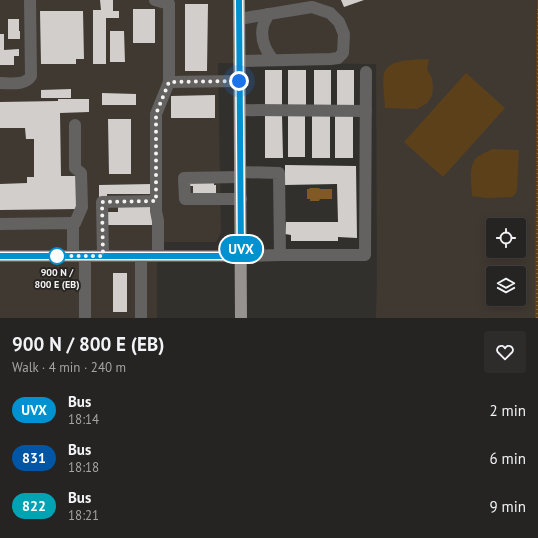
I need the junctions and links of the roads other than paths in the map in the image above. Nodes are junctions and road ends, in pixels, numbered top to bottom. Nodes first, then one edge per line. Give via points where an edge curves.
1 (30, 0) edge
2 (155, 0) edge
3 (239, 0) edge
4 (313, 3) edge
5 (268, 14) junction
6 (239, 19) junction
7 (273, 60) junction
8 (239, 61) junction
9 (366, 72) dead end
10 (239, 81) junction
11 (169, 82) junction
12 (0, 83) edge
13 (240, 110) junction
14 (366, 111) junction
15 (75, 125) dead end
16 (240, 175) junction
17 (241, 199) junction
18 (156, 201) junction
19 (73, 223) junction
20 (0, 224) edge
21 (280, 255) junction
22 (0, 256) edge
23 (79, 256) junction
24 (103, 256) junction
25 (141, 256) junction
26 (158, 256) junction
27 (241, 256) junction
28 (85, 318) edge
29 (141, 318) edge
30 (241, 318) edge

1 - 12 street via 31,76 24,82
2 - 11 street via 169,4
3 - 6 main road
4 - 5 street
4 - 7 street via 340,22 344,34 342,53 338,58 331,60
5 - 6 street
5 - 7 street via 262,40 266,52
6 - 8 main road
7 - 8 street
8 - 10 main road
9 - 14 street
10 - 11 street
10 - 13 main road
11 - 18 street via 156,114
13 - 14 street
13 - 16 main road
14 - 21 street via 365,255
15 - 19 street via 75,168 81,173 82,207
16 - 17 main road
16 - 17 street via 184,178 185,199
16 - 21 street via 279,173
17 - 27 main road
18 - 24 street via 102,202
18 - 26 street
19 - 20 street
19 - 23 street
21 - 27 street
22 - 23 street
23 - 24 street
23 - 28 street
24 - 25 street
25 - 26 street
25 - 29 street
26 - 27 street
27 - 30 main road

